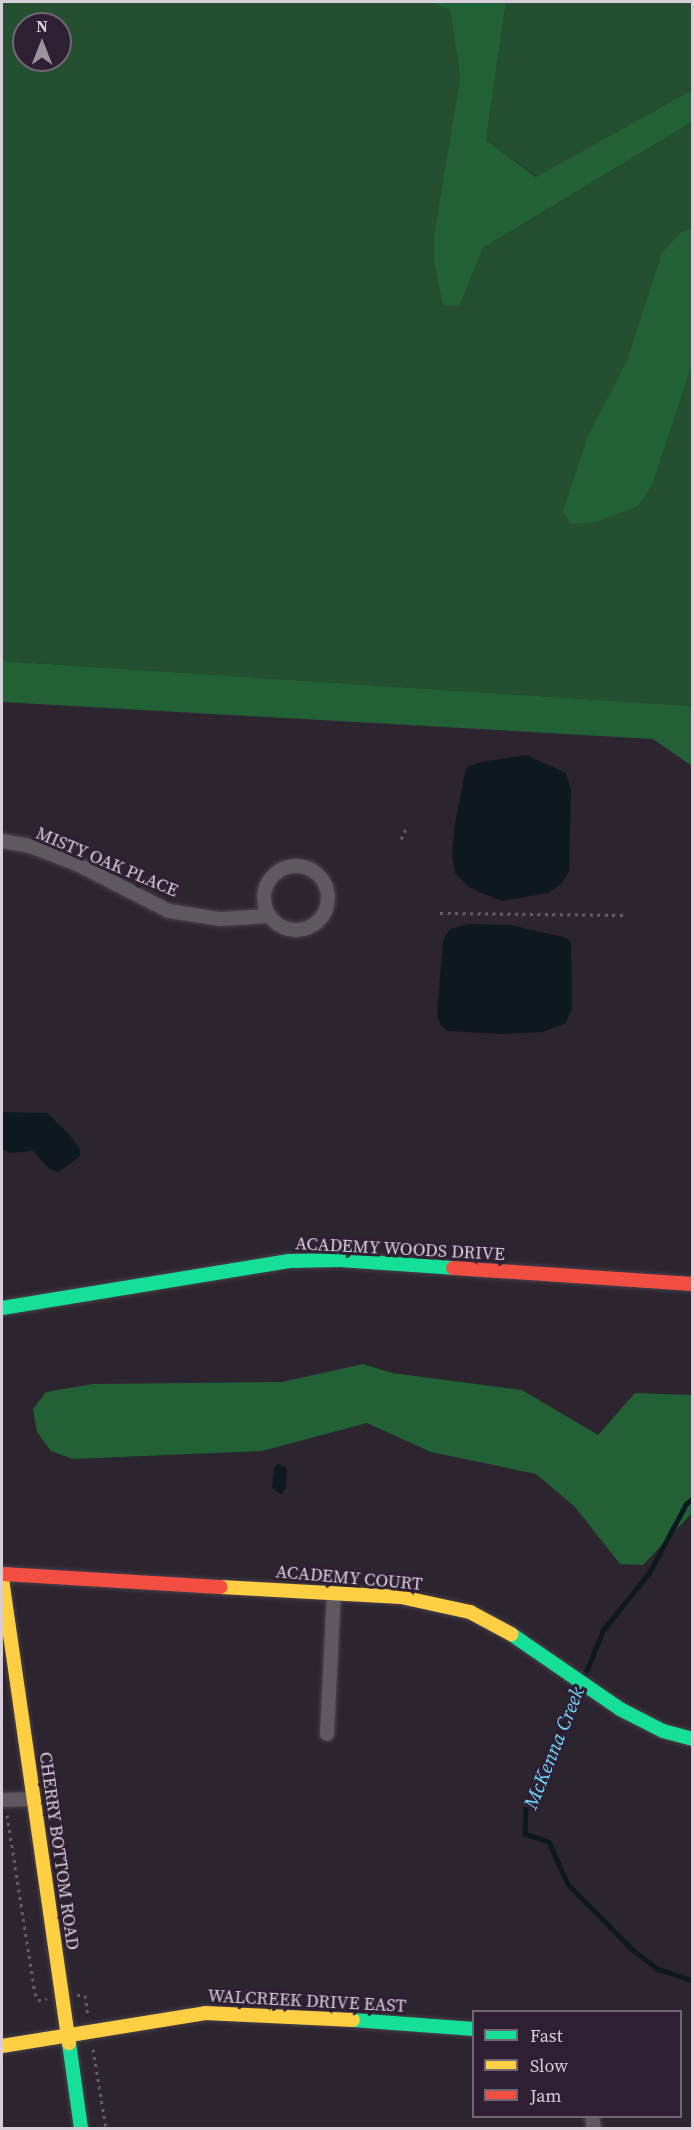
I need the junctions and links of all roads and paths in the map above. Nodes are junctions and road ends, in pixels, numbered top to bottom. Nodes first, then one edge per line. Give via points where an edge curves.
1 (406, 829) dead end
2 (401, 839) dead end
3 (2, 841) edge
4 (440, 913) dead end
5 (626, 915) dead end
6 (269, 916) junction
7 (693, 1284) edge
8 (2, 1308) edge
9 (2, 1574) edge
10 (2, 1579) edge
11 (334, 1593) junction
12 (327, 1734) dead end
13 (693, 1739) edge
14 (33, 1799) junction
15 (4, 1806) edge
16 (71, 1996) dead end
17 (38, 2000) dead end
18 (88, 2018) dead end
19 (472, 2029) edge
20 (67, 2034) junction
21 (2, 2046) edge
22 (94, 2052) dead end
23 (81, 2128) edge
24 (106, 2128) edge

1 - 2 path
3 - 6 street, MISTY OAK PLACE via 30,846 77,864 169,910 220,919
4 - 5 path
6 - 6 street via 264,898 274,874 300,866 323,880 327,907 310,927 292,930
7 - 8 street, ACADEMY WOODS DRIVE via 335,1260 289,1261
9 - 11 street, ACADEMY COURT
10 - 14 street, CHERRY BOTTOM ROAD
11 - 12 street
11 - 13 street, ACADEMY COURT via 401,1597 470,1612 533,1646 594,1691 663,1731
14 - 15 street
14 - 20 street, CHERRY BOTTOM ROAD
15 - 17 path
16 - 18 path via 85,1995
19 - 20 street, WALCREEK DRIVE EAST via 241,2013 157,2019
20 - 21 street, WALCREEK DRIVE EAST
20 - 23 street, CHERRY BOTTOM ROAD
22 - 24 path

